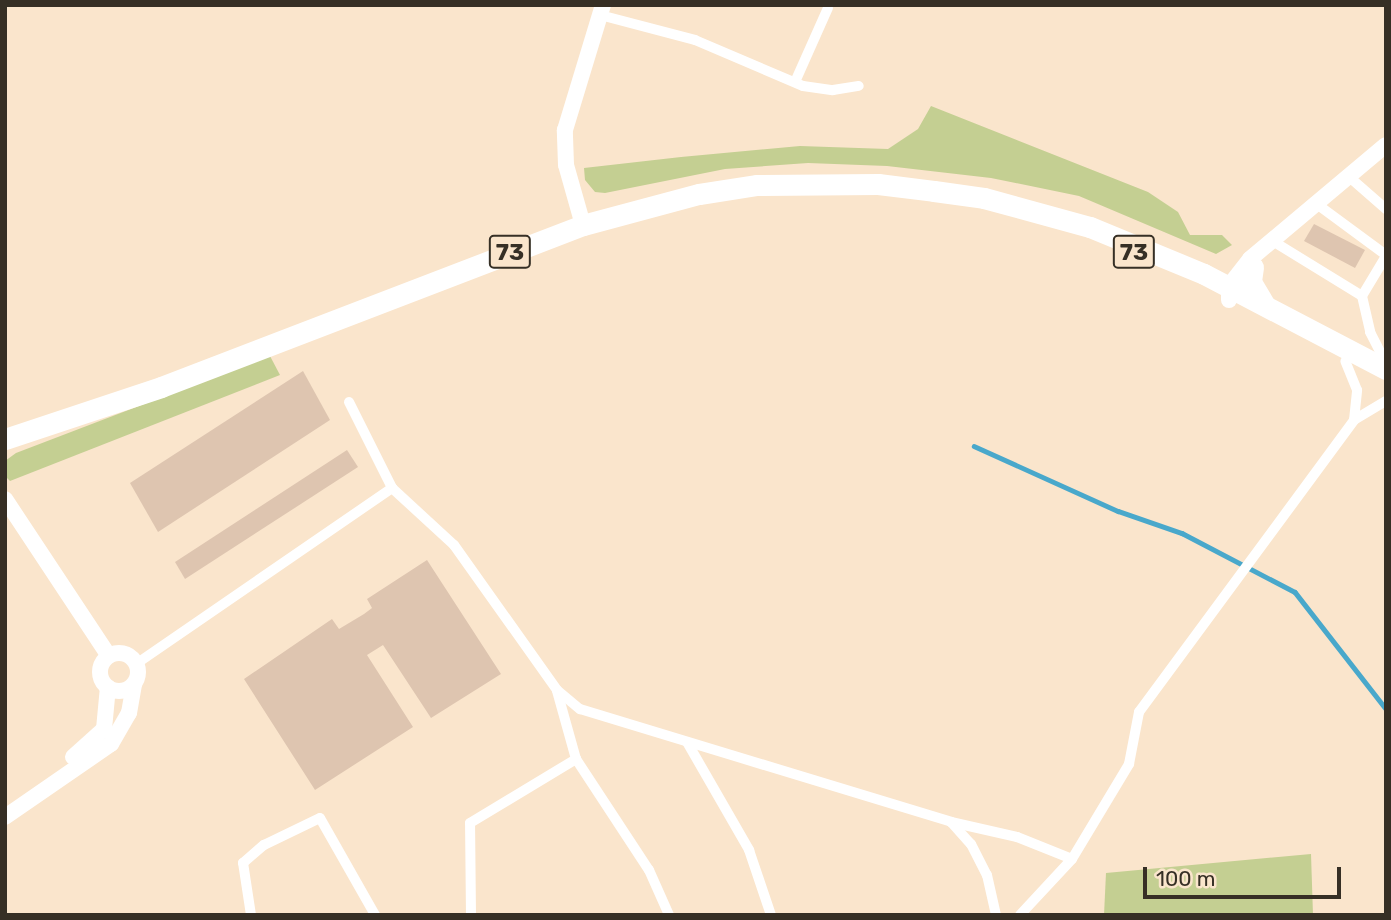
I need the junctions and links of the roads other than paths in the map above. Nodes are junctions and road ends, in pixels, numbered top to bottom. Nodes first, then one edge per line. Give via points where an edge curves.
1 (828, 8) dead end
2 (601, 10) edge
3 (795, 82) junction
4 (859, 86) dead end
5 (1386, 145) edge
6 (1347, 176) junction
7 (1314, 202) junction
8 (1386, 209) edge
9 (1036, 212) junction
10 (583, 225) junction
11 (1271, 240) junction
12 (1386, 256) edge
13 (1248, 266) junction
14 (1209, 277) junction
15 (1232, 292) junction
16 (1362, 296) junction
17 (1264, 304) junction
18 (1345, 361) junction
19 (1386, 366) edge
20 (1386, 382) edge
21 (1386, 401) edge
22 (349, 402) dead end
23 (1353, 420) junction
24 (5, 439) edge
25 (392, 488) junction
26 (7, 504) edge
27 (109, 656) junction
28 (136, 664) junction
29 (134, 684) junction
30 (108, 687) junction
31 (556, 690) junction
32 (687, 742) junction
33 (576, 759) junction
34 (5, 802) edge
35 (5, 817) edge
36 (951, 822) junction
37 (1072, 859) junction
38 (251, 915) edge
39 (375, 915) edge
40 (471, 915) edge
41 (669, 915) edge
42 (771, 915) edge
43 (996, 915) edge
44 (1020, 915) edge

1 - 3 street
2 - 3 street via 695,40
2 - 10 street via 565,130 566,164
3 - 4 street via 824,90
5 - 6 street
6 - 7 street
6 - 8 street
7 - 11 street
7 - 12 street
9 - 10 highway, 73 via 878,184 785,184 699,194
9 - 14 highway, 73 via 1115,235
9 - 15 highway, 73
10 - 24 highway, 73 via 161,387
11 - 13 street
11 - 16 street
12 - 16 street
13 - 14 highway
13 - 15 street
13 - 17 highway
14 - 15 highway, 73
15 - 17 highway, 73
15 - 18 highway, 73
16 - 19 street via 1370,332
17 - 19 highway, 73
18 - 20 highway, 73
18 - 23 street via 1357,390
21 - 23 street
22 - 25 street
23 - 37 street via 1139,712 1129,764
25 - 28 street
25 - 31 street via 454,545
26 - 27 street
27 - 28 street via 128,655
27 - 30 street via 100,671
28 - 29 street
29 - 30 street via 120,691
29 - 35 street via 129,713 111,744
30 - 34 street via 108,717 98,738
31 - 32 street via 590,713
31 - 33 street
32 - 36 street
32 - 42 street via 749,850
33 - 40 street via 470,823
33 - 41 street via 649,870
36 - 37 street via 1017,837
36 - 43 street via 971,844 987,875
37 - 44 street
38 - 39 street via 243,863 264,845 320,818

